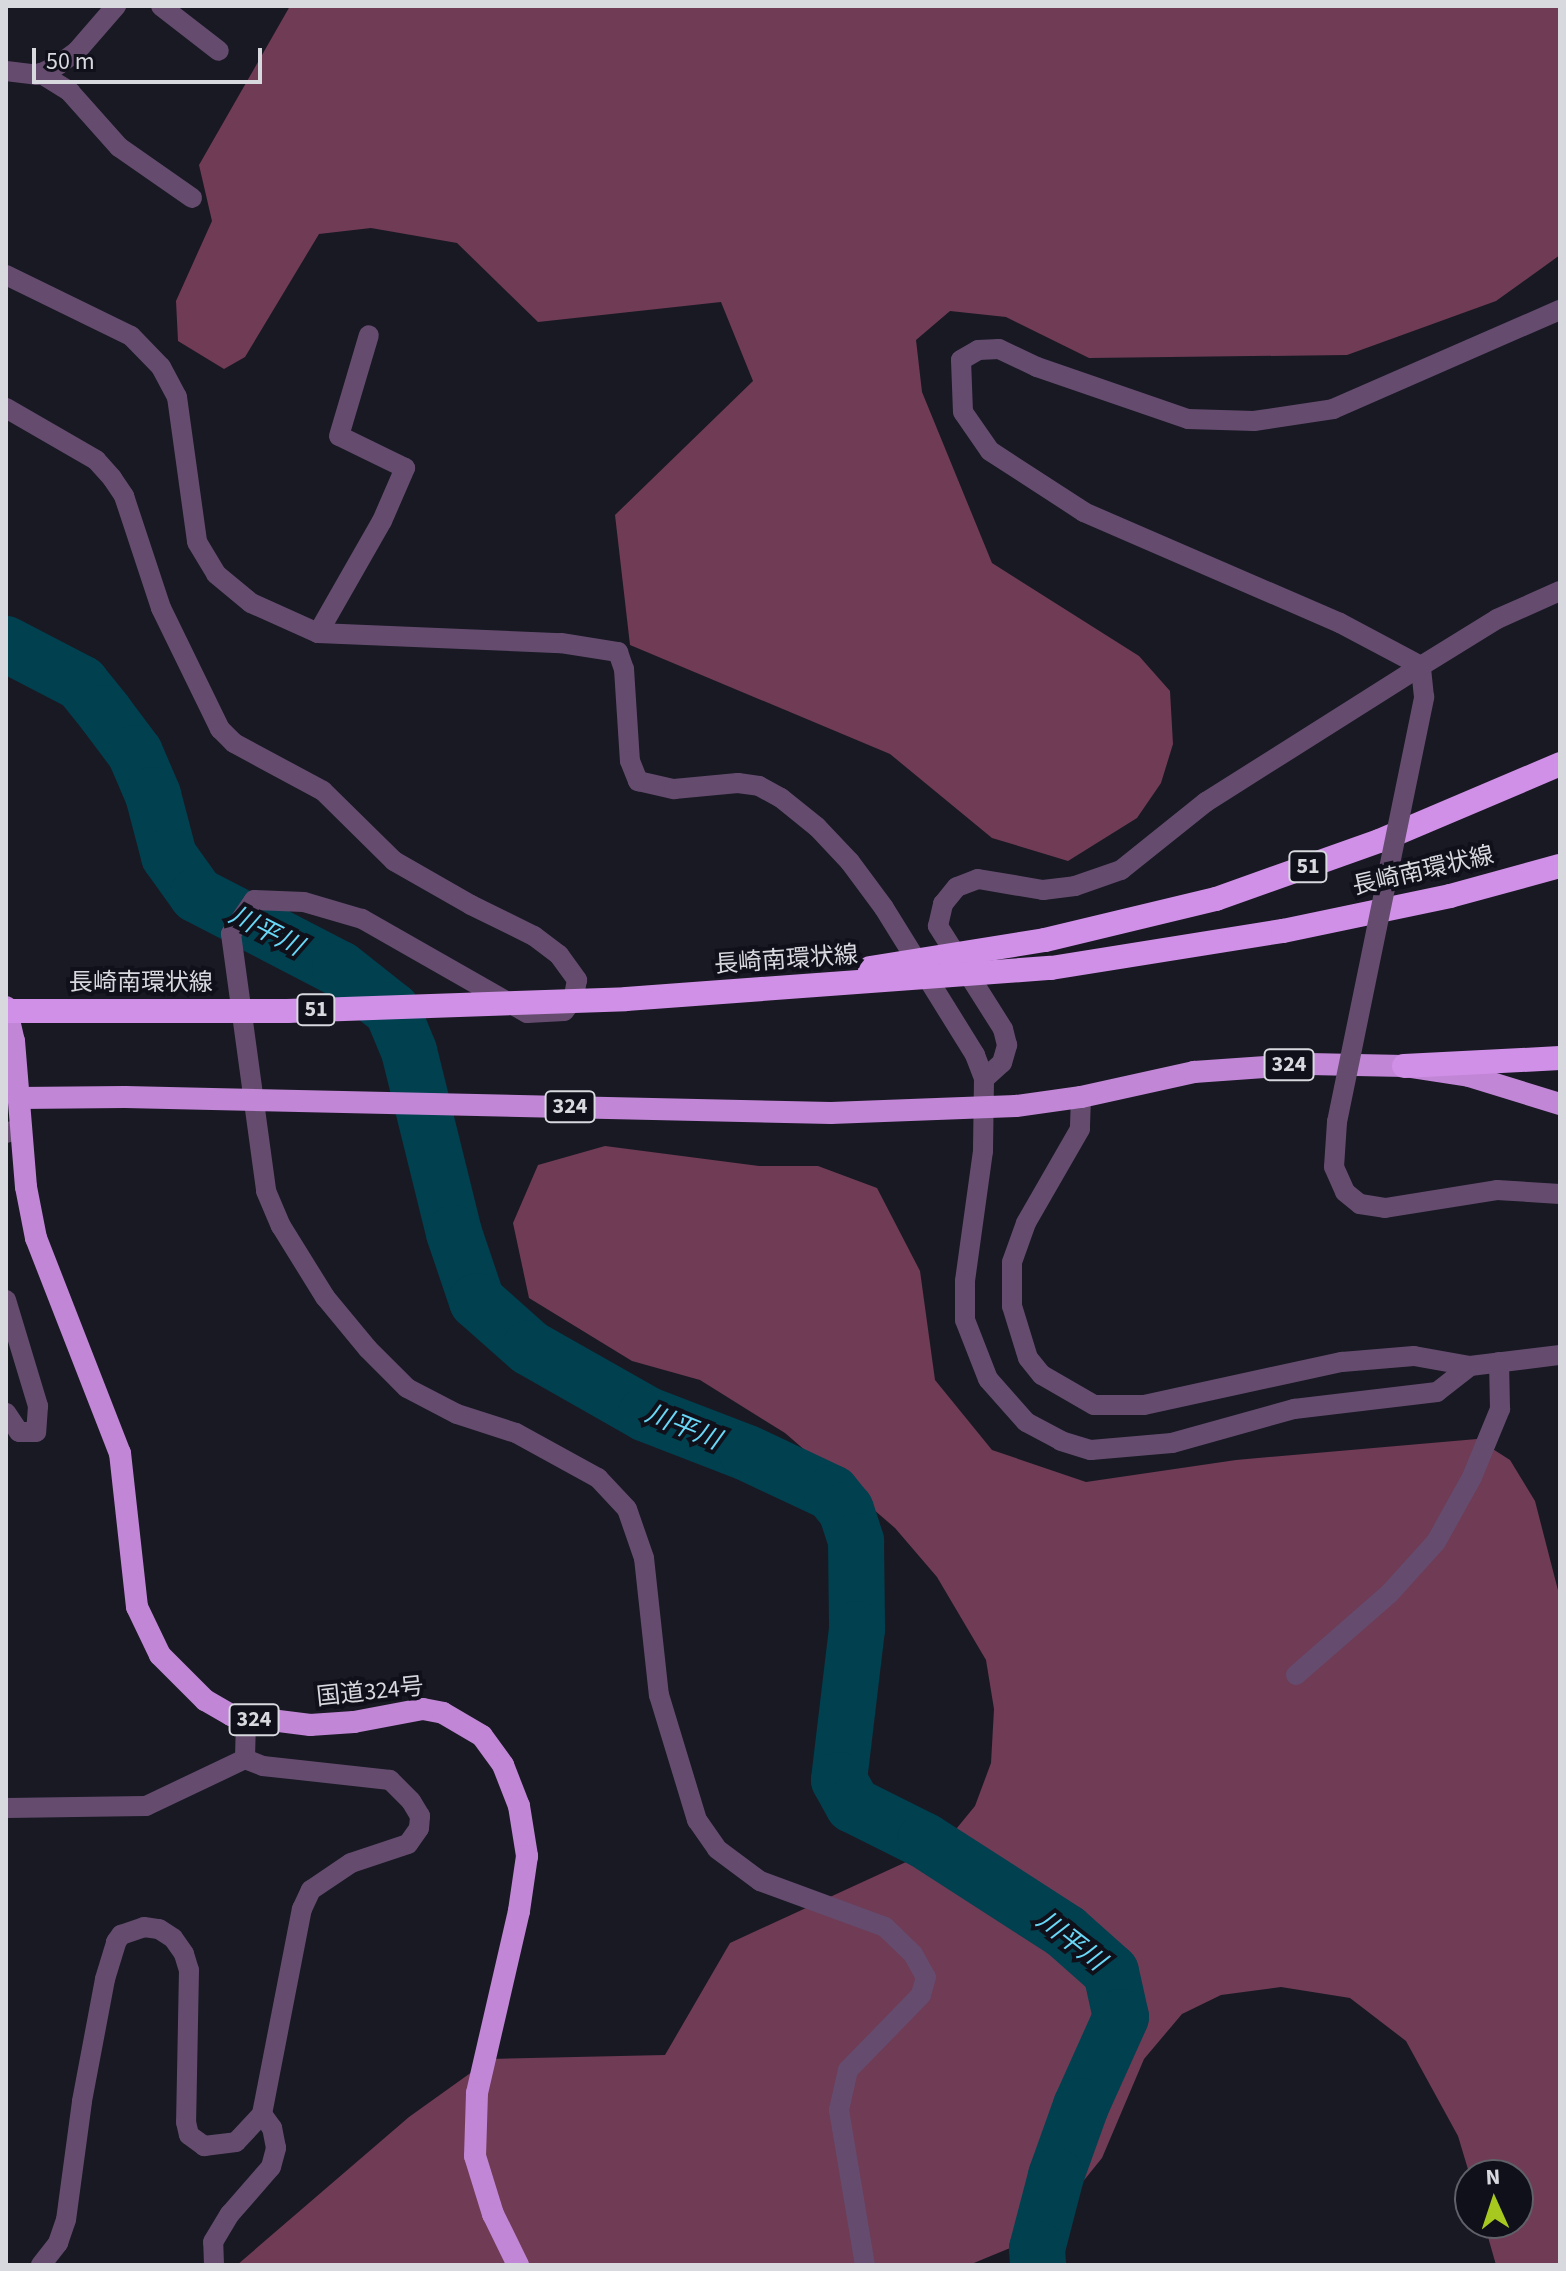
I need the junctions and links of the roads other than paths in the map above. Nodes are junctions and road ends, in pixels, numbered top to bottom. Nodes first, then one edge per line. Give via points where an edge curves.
1 (116, 6) edge
2 (161, 6) edge
3 (219, 51) dead end
4 (6, 71) edge
5 (40, 73) junction
6 (192, 198) dead end
7 (6, 275) edge
8 (1560, 310) edge
9 (369, 335) dead end
10 (6, 408) edge
11 (1560, 591) edge
12 (318, 633) junction
13 (1421, 666) junction
14 (1560, 764) edge
15 (1560, 866) edge
16 (1560, 884) edge
17 (1106, 962) junction
18 (626, 999) junction
19 (6, 1009) edge
20 (1560, 1058) edge
21 (1404, 1066) junction
22 (984, 1079) junction
23 (1081, 1097) junction
24 (19, 1098) junction
25 (1560, 1104) edge
26 (14, 1130) edge
27 (1560, 1194) edge
28 (6, 1300) edge
29 (1560, 1355) edge
30 (1499, 1362) junction
31 (1470, 1366) junction
32 (6, 1413) edge
33 (1296, 1675) dead end
34 (246, 1719) junction
35 (245, 1759) junction
36 (6, 1808) edge
37 (262, 2114) junction
38 (41, 2265) edge
39 (214, 2265) edge
40 (518, 2265) edge
41 (865, 2265) edge

1 - 5 street via 77,51
2 - 3 street
4 - 5 street
5 - 6 street via 70,92 119,147
7 - 12 street via 131,336 161,367 177,397 191,514 207,560 251,603
8 - 13 street via 1333,409 1254,421 1188,419 999,349 978,350 961,360 963,412 990,451 1084,512 1340,623
9 - 12 street via 339,436 405,468 382,521
10 - 41 street via 96,460 112,478 124,496 161,608 220,729 234,743 323,791 394,861 534,936 559,955 577,980 573,1000 564,1011 527,1013 362,919 304,902 254,900 231,934 266,1191 325,1297 407,1388 457,1414 516,1433 598,1478 627,1509 647,1573 659,1695 697,1820 717,1849 760,1881 885,1927 913,1954 926,1977 921,1995 848,2070 839,2110
11 - 13 street via 1497,619
12 - 22 street via 561,643 618,652 624,669 630,761 638,781 674,789 759,786 817,827 884,908 975,1055
13 - 22 street via 1206,802 1121,870 1075,886 1043,890 978,879 957,887 943,904 938,926 1003,1029 1007,1045 1002,1063
13 - 27 street, bridge via 1424,697 1337,1122 1334,1167 1345,1192 1360,1204 1385,1208 1497,1190
14 - 18 highway, 51, bridge via 1379,841 1231,894 1045,940 835,974
15 - 17 highway, 長崎南環状線 / 51 via 1389,909
16 - 17 highway, 51 via 1289,941
17 - 18 highway, 長崎南環状線 / 51, bridge
18 - 19 highway, 長崎南環状線 / 51, bridge via 287,1011
19 - 24 highway, 国道324号 / 324
20 - 21 highway
21 - 23 highway, 324 via 1194,1072
21 - 25 highway, 324 via 1469,1076
22 - 31 street via 983,1151 965,1281 965,1320 988,1379 1026,1422 1091,1450 1172,1443 1294,1409 1437,1392
23 - 24 highway, 324, bridge via 1016,1106 831,1113
23 - 31 street via 1080,1129 1026,1223 1012,1262 1012,1306 1028,1358 1042,1375 1094,1405 1144,1405 1342,1362 1414,1356
24 - 26 highway, 国道324号 / 324
26 - 34 highway, 国道324号 / 324 via 36,1238 120,1453 137,1607 160,1655 205,1700
28 - 32 street via 38,1406 36,1432 19,1432
29 - 30 street
30 - 31 street
30 - 33 street via 1500,1409 1472,1477 1436,1542 1389,1594
34 - 35 street
34 - 40 highway, 国道324号 / 324 via 310,1725 423,1709 443,1713 482,1736 503,1765 519,1806 527,1856 477,2093 475,2156 493,2214
35 - 36 street via 146,1806
35 - 37 street via 263,1766 390,1780 420,1816 408,1844 351,1863 311,1890 302,1909
37 - 38 street via 236,2142 204,2146 189,2135 189,1970 184,1954 159,1929 144,1927 121,1935 102,1994 66,2220 58,2243
37 - 39 street via 276,2148 271,2167 213,2242

